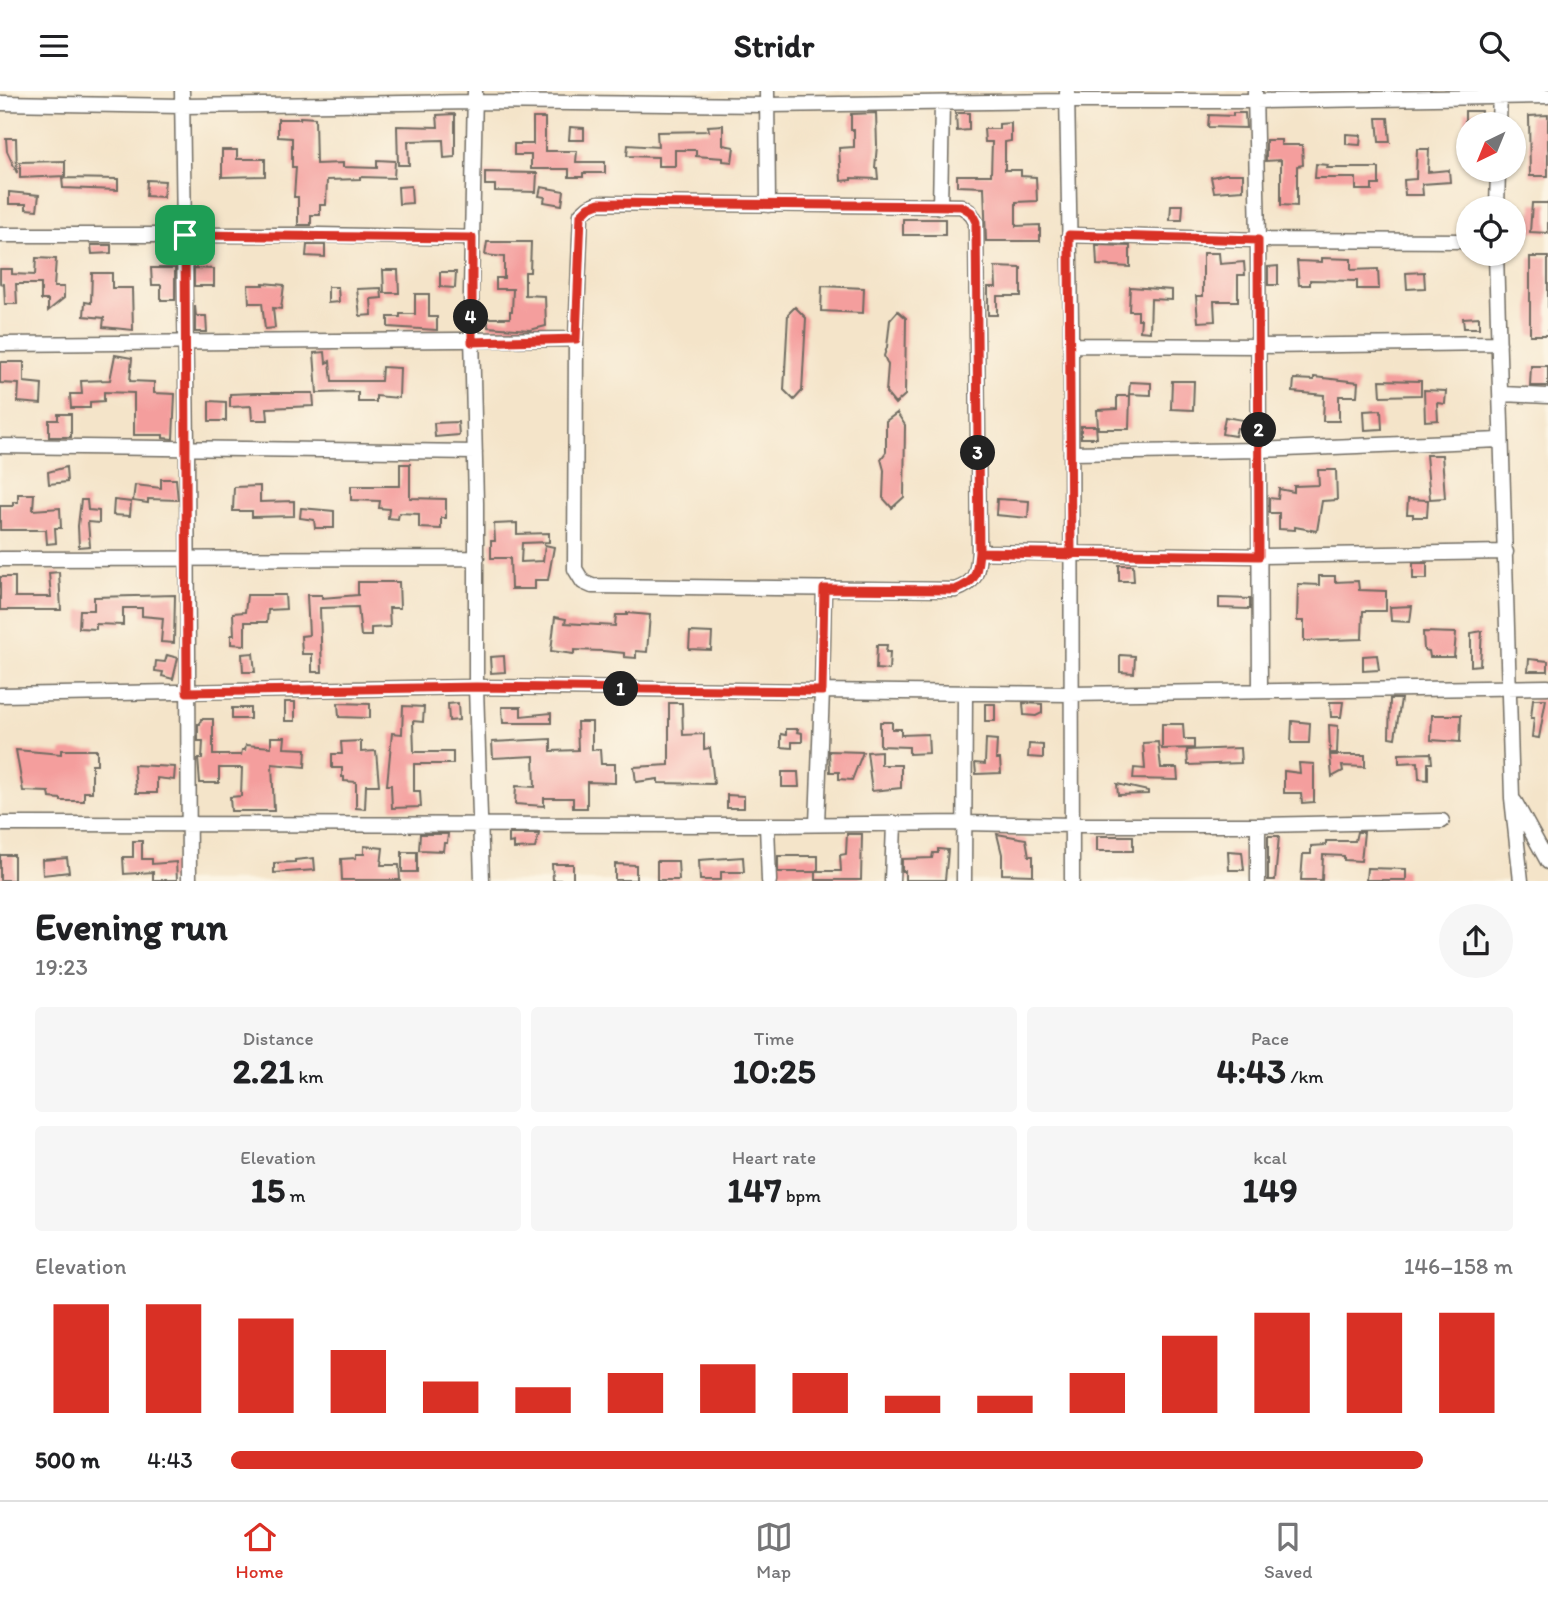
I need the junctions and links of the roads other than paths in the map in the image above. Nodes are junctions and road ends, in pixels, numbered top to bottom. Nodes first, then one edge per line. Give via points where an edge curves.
1 (1500, 94) edge
2 (475, 96) edge
3 (1067, 96) edge
4 (1255, 96) edge
5 (1548, 96) edge
6 (182, 98) edge
7 (767, 98) edge
8 (0, 103) edge
9 (942, 103) junction
10 (1499, 112) edge
11 (768, 205) junction
12 (940, 207) junction
13 (0, 235) edge
14 (185, 235) junction
15 (1069, 235) junction
16 (472, 238) junction
17 (1258, 240) junction
18 (1456, 241) edge
19 (1496, 266) edge
20 (576, 339) junction
21 (472, 342) junction
22 (186, 343) junction
23 (1499, 343) junction
24 (0, 344) edge
25 (1071, 345) junction
26 (1258, 346) junction
27 (1502, 394) junction
28 (1548, 396) edge
29 (1500, 440) junction
30 (0, 446) edge
31 (187, 447) junction
32 (1259, 450) junction
33 (475, 452) junction
34 (1071, 453) junction
35 (979, 552) junction
36 (1506, 552) junction
37 (1071, 555) junction
38 (1259, 556) junction
39 (477, 558) junction
40 (0, 559) edge
41 (187, 560) junction
42 (824, 589) junction
43 (1508, 686) junction
44 (476, 687) junction
45 (1548, 687) edge
46 (1261, 690) junction
47 (822, 691) junction
48 (187, 692) junction
49 (965, 693) junction
50 (1070, 694) junction
51 (0, 695) edge
52 (1512, 798) junction
53 (1442, 821) dead end
54 (894, 823) junction
55 (964, 823) junction
56 (0, 824) edge
57 (817, 824) junction
58 (189, 825) junction
59 (481, 825) junction
60 (767, 825) junction
61 (1073, 825) junction
62 (1258, 825) junction
63 (1548, 862) edge
64 (189, 880) edge
65 (482, 880) edge
66 (769, 880) edge
67 (892, 880) edge
68 (964, 880) edge
69 (1072, 880) edge
70 (1258, 880) edge
71 (1521, 880) edge

1 - 4 street
1 - 5 street
1 - 10 street
2 - 6 street
2 - 7 street
2 - 16 street
3 - 4 street
3 - 9 street
3 - 15 street
4 - 17 street
6 - 8 street
6 - 14 street
7 - 9 street
7 - 11 street
9 - 12 street
11 - 12 street
11 - 20 street via 599,203 589,207 581,215
12 - 35 street via 961,206 976,222
13 - 14 street
14 - 16 street
14 - 22 street
15 - 17 street
15 - 25 street
16 - 21 street
17 - 18 street
17 - 26 street
19 - 23 street
20 - 21 street
20 - 42 street via 575,569 583,582 592,586
21 - 22 street
21 - 33 street
22 - 24 street
22 - 31 street
23 - 26 street
23 - 27 street
25 - 26 street
25 - 34 street
26 - 32 street
27 - 28 street
27 - 29 street
29 - 32 street
29 - 36 street
30 - 31 street
31 - 33 street
31 - 41 street
32 - 34 street
32 - 38 street
33 - 39 street
34 - 37 street
35 - 37 street
35 - 42 street via 977,574 967,586 955,590
36 - 38 street
36 - 43 street
37 - 38 street
37 - 50 street
38 - 46 street
39 - 41 street
39 - 44 street
40 - 41 street
41 - 48 street
42 - 47 street
43 - 45 street
43 - 46 street
43 - 52 street
44 - 47 street
44 - 48 street
44 - 59 street
46 - 50 street
47 - 49 street
47 - 57 street
48 - 51 street
48 - 58 street
49 - 50 street
49 - 55 street
50 - 61 street
52 - 63 street
52 - 71 street
53 - 62 street
54 - 55 street
54 - 57 street
54 - 67 street
55 - 61 street
55 - 68 street
56 - 58 street
57 - 60 street
58 - 59 street
58 - 64 street
59 - 60 street
59 - 65 street
60 - 66 street
61 - 62 street
61 - 69 street
62 - 70 street

